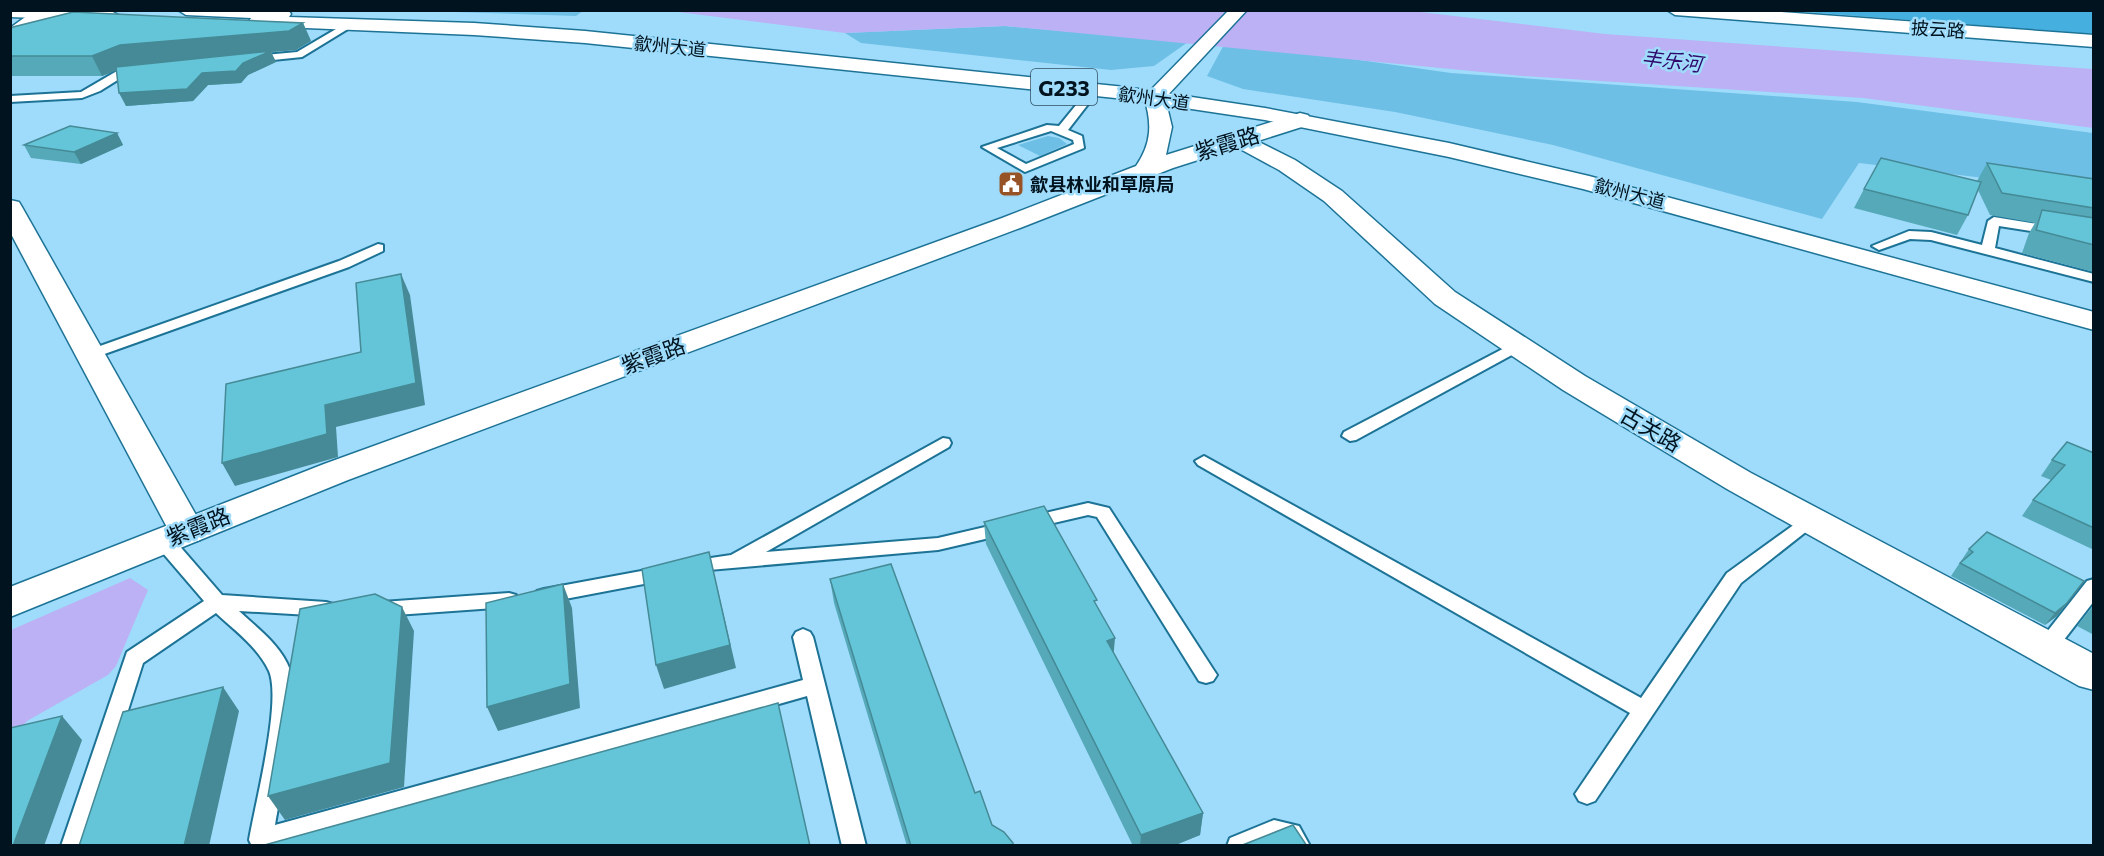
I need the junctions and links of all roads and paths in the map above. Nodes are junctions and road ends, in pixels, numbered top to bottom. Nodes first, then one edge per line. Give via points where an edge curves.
1 (186, 10) edge
2 (1239, 10) edge
3 (1675, 10) edge
4 (10, 12) edge
5 (43, 13) junction
6 (138, 16) edge
7 (161, 17) edge
8 (351, 24) junction
9 (10, 37) edge
10 (2094, 41) edge
11 (243, 60) edge
12 (153, 68) edge
13 (1094, 90) junction
14 (1159, 93) junction
15 (10, 99) edge
16 (1300, 120) junction
17 (1061, 131) junction
18 (1239, 140) junction
19 (1144, 171) junction
20 (10, 207) edge
21 (2094, 237) edge
22 (1879, 246) junction
23 (378, 248) dead end
24 (1988, 250) junction
25 (2094, 278) edge
26 (2094, 306) edge
27 (2094, 321) edge
28 (1516, 347) junction
29 (91, 354) junction
30 (1350, 436) dead end
31 (943, 443) dead end
32 (1204, 461) dead end
33 (1812, 520) junction
34 (175, 535) junction
35 (733, 562) junction
36 (2094, 586) edge
37 (10, 603) edge
38 (217, 603) junction
39 (341, 609) edge
40 (364, 609) edge
41 (803, 637) dead end
42 (2046, 648) junction
43 (2094, 674) edge
44 (1206, 675) dead end
45 (814, 686) junction
46 (1645, 711) junction
47 (1587, 794) dead end
48 (73, 846) edge
49 (854, 846) edge
50 (1239, 846) edge
51 (1298, 846) edge

1 - 14 main road, 歙州大道 / G233 via 556,26
2 - 14 main road
3 - 10 main road, 披云路
4 - 5 main road
5 - 6 main road
5 - 9 main road
7 - 8 main road, 歙州大道 / G233
8 - 11 lane via 299,55
8 - 13 main road, 歙州大道 / G233 via 565,35
12 - 15 lane via 120,72 82,94
13 - 14 main road, 歙州大道 / G233
13 - 17 lane
14 - 16 main road, 歙州大道 / G233
14 - 19 main road via 1162,137
14 - 22 main road, 歙州大道 / G233 via 1272,104 1457,140
16 - 18 main road, 紫霞路
16 - 27 main road, 歙州大道 / G233 via 1643,196
17 - 17 lane via 1051,127 988,147 1025,168 1080,146 1078,138
18 - 19 main road, 紫霞路
18 - 28 main road, 古关路 via 1287,165 1333,196 1445,297
19 - 34 main road, 紫霞路
20 - 29 main road
21 - 24 lane via 1994,221
22 - 24 lane via 1918,235
22 - 26 main road, 歙州大道 / G233
23 - 29 lane via 344,264
24 - 25 lane
28 - 30 lane
28 - 33 main road, 古关路 via 1651,430
29 - 34 main road
31 - 35 lane
32 - 46 lane
33 - 42 main road, 古关路
33 - 46 lane via 1734,578
34 - 37 main road, 紫霞路
34 - 38 lane
35 - 40 lane via 709,563 549,596
35 - 44 lane via 938,544 1088,509 1103,512
36 - 42 lane
38 - 39 lane
38 - 45 lane via 264,646 280,671 284,686 261,840
38 - 48 lane via 134,658
41 - 45 lane
42 - 43 main road, 古关路
45 - 49 lane
46 - 47 lane
50 - 51 lane via 1274,831 1291,834

